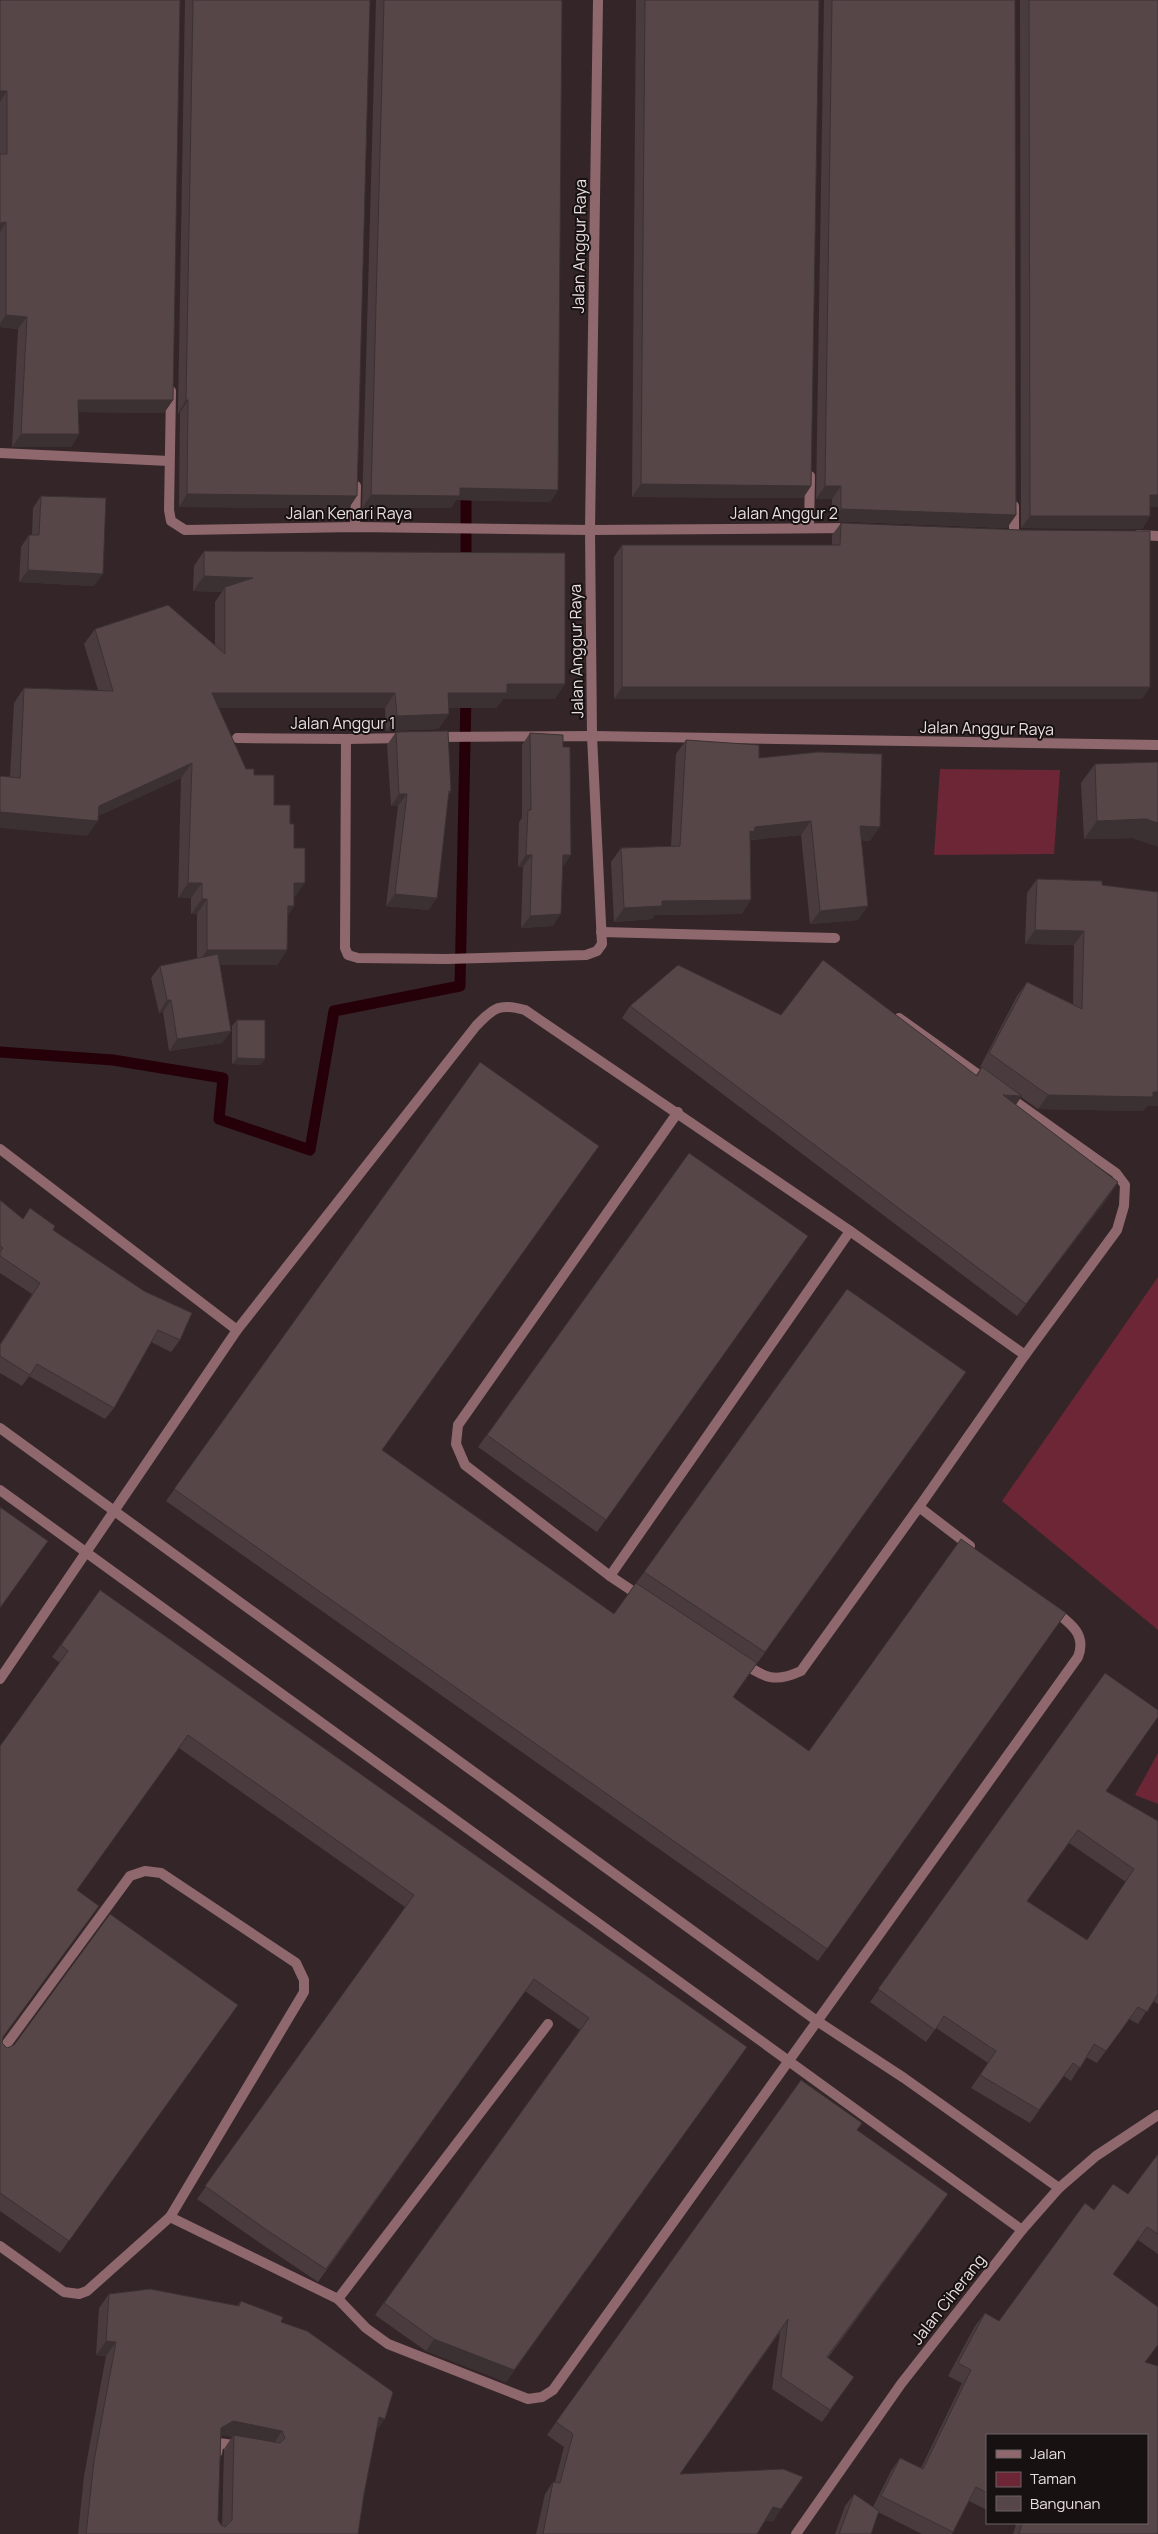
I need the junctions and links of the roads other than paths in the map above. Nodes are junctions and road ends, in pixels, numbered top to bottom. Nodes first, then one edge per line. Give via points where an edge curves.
1 (598, 0) edge
2 (171, 382) edge
3 (0, 452) edge
4 (0, 459) edge
5 (170, 461) junction
6 (810, 467) edge
7 (356, 477) edge
8 (1014, 495) edge
9 (355, 527) junction
10 (809, 527) junction
11 (858, 529) edge
12 (590, 530) junction
13 (1014, 534) edge
14 (1129, 535) edge
15 (1158, 536) edge
16 (592, 736) junction
17 (240, 738) dead end
18 (346, 739) junction
19 (1158, 745) edge
20 (601, 932) junction
21 (835, 938) dead end
22 (891, 1012) edge
23 (678, 1112) junction
24 (0, 1149) edge
25 (850, 1231) junction
26 (237, 1330) junction
27 (1026, 1355) junction
28 (0, 1428) edge
29 (0, 1490) edge
30 (919, 1507) junction
31 (114, 1511) junction
32 (86, 1550) junction
33 (981, 1555) edge
34 (610, 1576) junction
35 (650, 1602) edge
36 (1043, 1603) edge
37 (730, 1655) edge
38 (0, 1679) edge
39 (817, 2021) junction
40 (548, 2024) dead end
41 (0, 2053) edge
42 (788, 2060) junction
43 (1158, 2115) edge
44 (1059, 2188) junction
45 (170, 2217) junction
46 (1022, 2230) junction
47 (0, 2246) edge
48 (338, 2299) junction
49 (249, 2447) edge
50 (217, 2464) edge
51 (796, 2534) edge

1 - 12 street, Jalan Anggur Raya
2 - 5 street
3 - 4 street
3 - 5 street
5 - 9 street, Jalan Kenari Raya via 171,521 185,530
6 - 10 street
7 - 9 street
8 - 13 street
9 - 12 street, Jalan Kenari Raya
10 - 11 street, Jalan Anggur 2
10 - 12 street, Jalan Anggur 2
12 - 16 street, Jalan Anggur Raya
14 - 15 street
16 - 18 street, Jalan Anggur 1
16 - 19 street, Jalan Anggur Raya
16 - 20 street
17 - 18 street, Jalan Anggur 1
18 - 20 street via 345,948 348,955 358,958 446,959 586,955 598,950 602,944
20 - 21 street
22 - 27 street via 1116,1173 1126,1185 1117,1230
23 - 25 street
23 - 26 street via 525,1010 509,1005 492,1010
23 - 34 street via 458,1425 456,1444 465,1465
24 - 26 street
25 - 27 street
25 - 34 street
26 - 31 street
27 - 30 street
28 - 31 street
29 - 32 street
30 - 33 street
30 - 37 street via 801,1672 784,1679 762,1676
31 - 32 street
31 - 39 street
32 - 38 street
32 - 42 street
34 - 35 street
36 - 39 street via 1078,1631 1081,1640 1078,1657
39 - 42 street
39 - 44 street
40 - 48 street
41 - 45 street via 130,1876 145,1871 161,1873 296,1963 304,1980 304,1992
42 - 46 street
42 - 48 street via 553,2390 542,2397 528,2399 388,2344 366,2328
43 - 44 street, Jalan Ciherang via 1096,2156
44 - 46 street, Jalan Ciherang
45 - 47 street via 79,2294 64,2292
45 - 48 street
46 - 51 street, Jalan Ciherang via 901,2384
49 - 50 street via 218,2443

